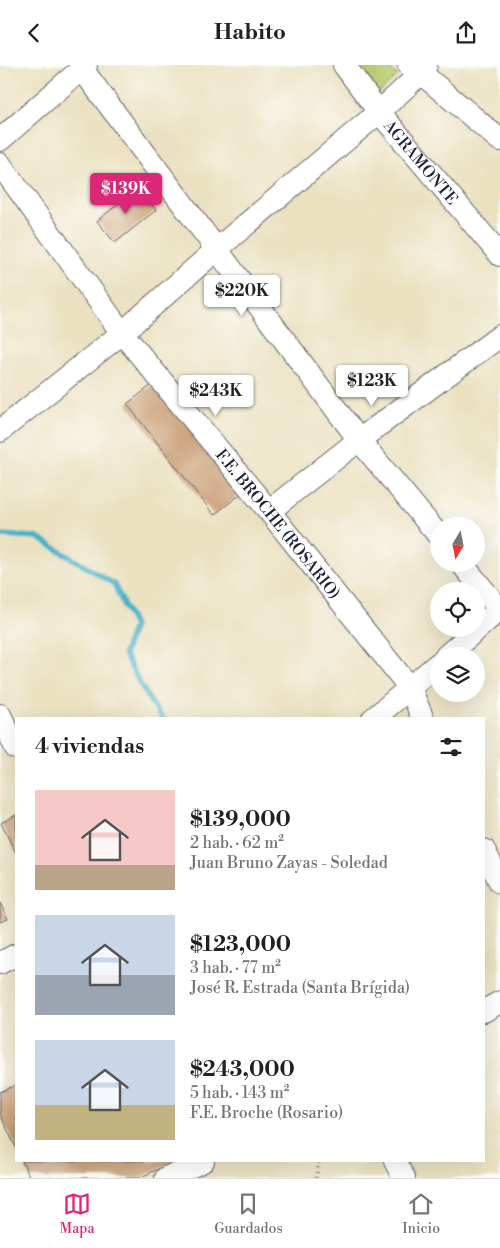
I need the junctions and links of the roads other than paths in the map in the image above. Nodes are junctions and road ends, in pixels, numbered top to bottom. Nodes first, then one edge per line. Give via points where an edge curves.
1 (344, 65) edge
2 (84, 67) edge
3 (419, 67) edge
4 (379, 112) junction
5 (0, 140) edge
6 (500, 140) edge
7 (0, 164) edge
8 (216, 250) junction
9 (500, 255) edge
10 (122, 333) junction
11 (500, 336) edge
12 (0, 431) edge
13 (359, 440) junction
14 (269, 511) junction
15 (430, 525) edge
16 (470, 573) edge
17 (500, 609) edge
18 (456, 647) edge
19 (430, 671) edge
20 (410, 688) junction
21 (0, 715) edge
22 (375, 717) edge
23 (422, 717) edge
24 (15, 746) edge
25 (485, 852) edge
26 (500, 882) edge
27 (15, 956) edge
28 (0, 963) edge
29 (500, 1002) edge
30 (485, 1010) edge
31 (396, 1162) edge
32 (202, 1168) edge
33 (166, 1178) edge
34 (404, 1178) edge

1 - 4 street, AGRAMONTE
2 - 5 street
2 - 8 street
3 - 4 street
3 - 6 street
4 - 8 street
4 - 9 street, AGRAMONTE
7 - 10 street, F.E. BROCHE (ROSARIO)
8 - 10 street
8 - 13 street
10 - 12 street
10 - 14 street, F.E. BROCHE (ROSARIO)
11 - 13 street
13 - 14 street
13 - 15 street
14 - 20 street, F.E. BROCHE (ROSARIO)
16 - 17 street
17 - 18 street
19 - 20 street
20 - 22 street
20 - 23 street, F.E. BROCHE (ROSARIO)
21 - 24 street
25 - 26 street
27 - 28 street
29 - 30 street
31 - 34 street
32 - 33 street

